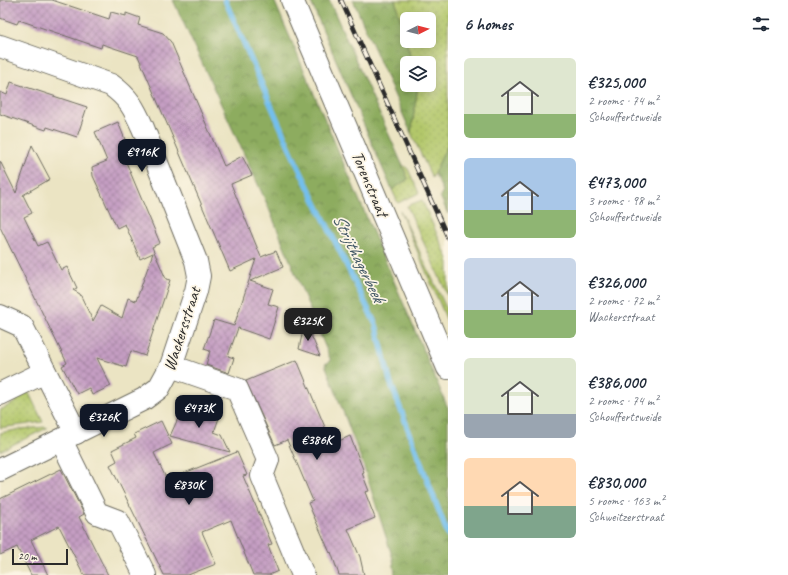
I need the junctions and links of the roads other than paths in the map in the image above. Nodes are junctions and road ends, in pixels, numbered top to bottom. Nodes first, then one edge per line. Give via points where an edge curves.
1 (292, 0) edge
2 (0, 46) edge
3 (0, 316) edge
4 (171, 366) junction
5 (448, 368) edge
6 (45, 372) junction
7 (0, 394) edge
8 (69, 436) junction
9 (0, 470) edge
10 (145, 575) edge
11 (303, 575) edge

1 - 5 street, Torenstraat
2 - 4 street, Wackersstraat via 111,85 124,94 133,107 196,261 196,291
3 - 6 street via 22,326
4 - 8 street, Wackersstraat via 159,388 144,399
4 - 11 street via 237,389 268,460 262,476
6 - 7 street
6 - 8 street
8 - 9 street, Wackersstraat
8 - 10 street via 97,513 118,521

